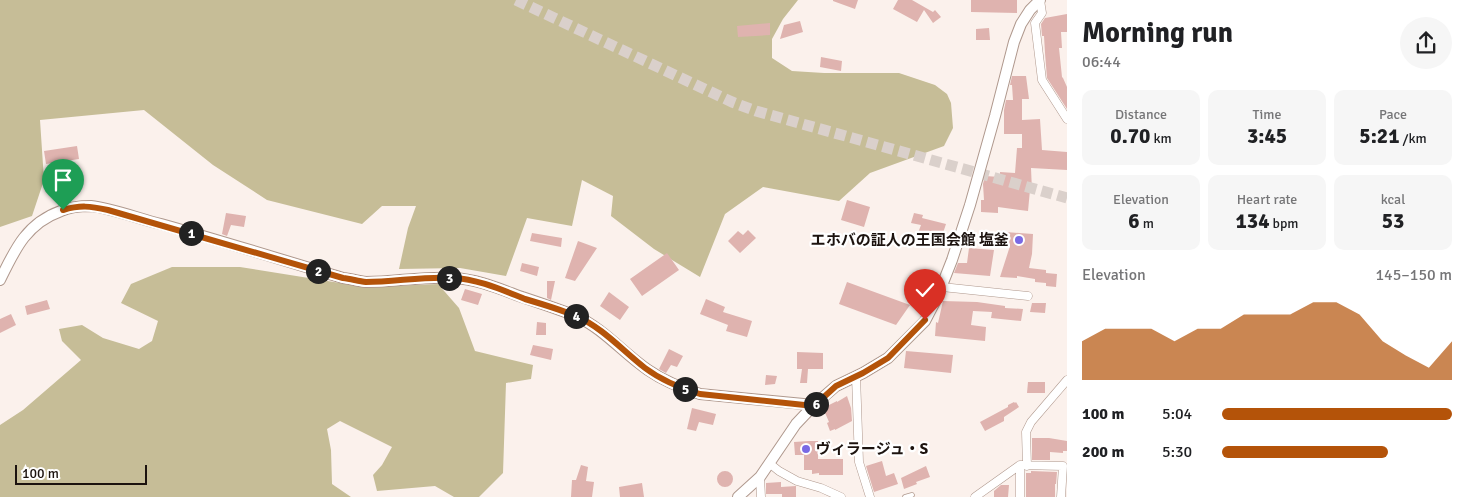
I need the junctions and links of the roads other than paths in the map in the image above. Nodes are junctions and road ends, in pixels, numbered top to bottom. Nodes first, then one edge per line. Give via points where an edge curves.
1 (1040, 0) edge
2 (1032, 5) edge
3 (1067, 119) edge
4 (5, 263) edge
5 (0, 280) edge
6 (942, 287) junction
7 (1028, 296) dead end
8 (856, 376) junction
9 (1067, 380) edge
10 (814, 406) junction
11 (769, 463) junction
12 (1023, 466) junction
13 (760, 477) junction
14 (821, 488) junction
15 (912, 495) dead end
16 (738, 497) edge
17 (761, 497) edge
18 (820, 497) edge
19 (841, 497) edge
20 (870, 497) edge
21 (905, 497) edge
22 (975, 497) edge
23 (1020, 497) edge
24 (1061, 497) edge

1 - 2 street
1 - 3 street via 1042,13 1035,23 1042,80
2 - 6 street via 1014,42 984,158
4 - 5 street
4 - 10 street via 32,227 48,216 78,206 92,206 343,278 364,282 438,277 474,281 590,323 647,369 682,388 700,394
6 - 7 street
6 - 8 street via 925,320 888,358
8 - 10 street via 836,386
8 - 20 street via 859,462
9 - 12 street via 1031,422 1026,432
10 - 11 street via 796,424
11 - 13 street
11 - 14 street via 797,481
12 - 22 street
12 - 23 street
12 - 24 street via 1063,466
13 - 16 street
13 - 17 street
14 - 18 street
14 - 19 street
15 - 21 lane

